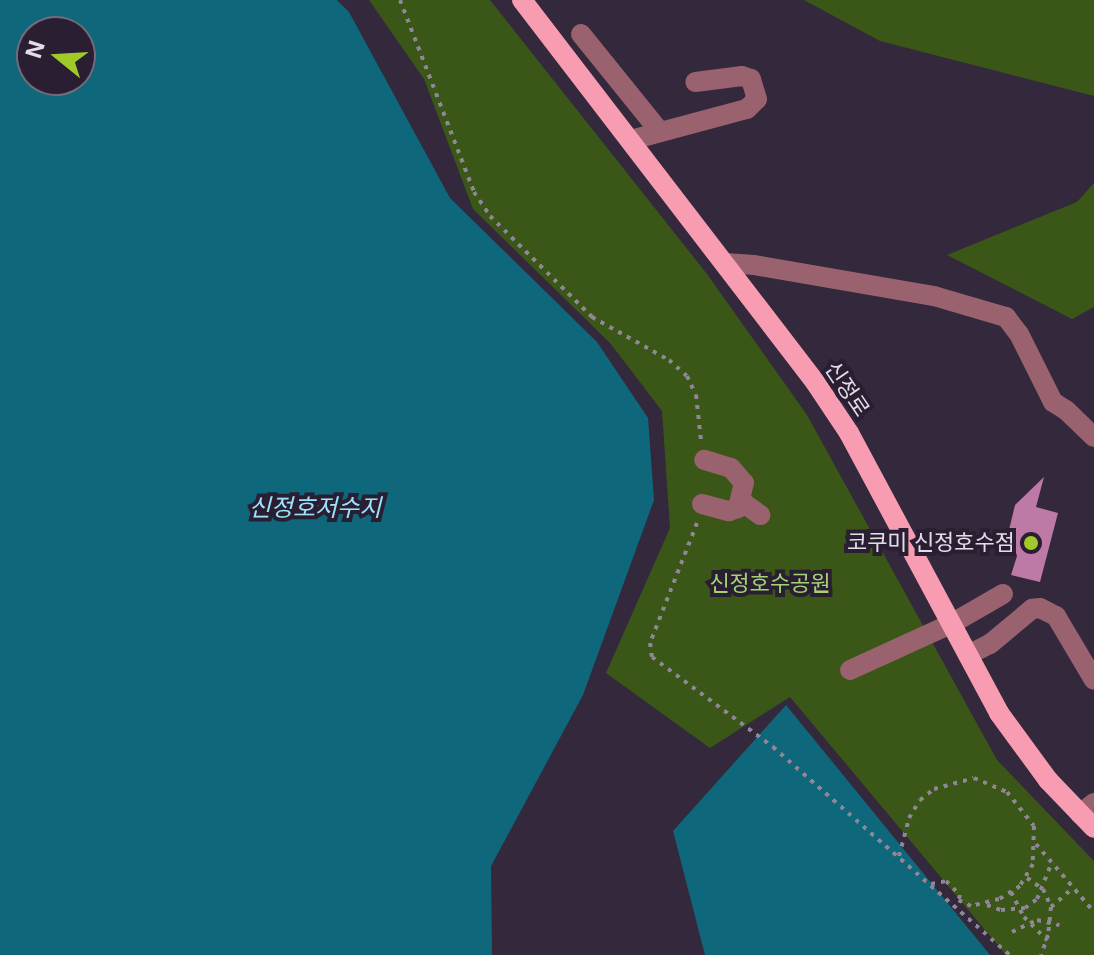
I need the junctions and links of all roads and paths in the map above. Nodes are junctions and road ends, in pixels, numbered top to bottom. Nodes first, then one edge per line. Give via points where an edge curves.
1 (400, 0) edge
2 (522, 0) edge
3 (581, 34) dead end
4 (695, 82) dead end
5 (660, 132) junction
6 (631, 140) junction
7 (726, 263) junction
8 (1094, 437) edge
9 (704, 460) joint
10 (741, 501) junction
11 (702, 504) joint
12 (760, 515) dead end
13 (1003, 594) dead end
14 (951, 624) junction
15 (968, 655) junction
16 (850, 670) dead end
17 (1094, 680) edge
18 (1089, 815) edge
19 (1035, 843) junction
20 (899, 856) junction
21 (1052, 862) junction
22 (1027, 878) junction
23 (931, 884) junction
24 (1074, 887) junction
25 (1043, 889) junction
26 (1011, 892) junction
27 (958, 904) junction
28 (985, 904) junction
29 (1051, 907) junction
30 (1019, 910) junction
31 (1094, 912) edge
32 (1028, 922) junction
33 (1051, 922) junction
34 (1059, 925) dead end
35 (1012, 932) dead end
36 (1047, 940) junction
37 (1010, 955) edge
38 (1041, 955) edge

1 - 9 path via 474,192 490,216 592,317 669,360 687,376 696,395
2 - 6 main road, 신정로
3 - 5 lane
4 - 5 lane via 742,76 757,88 757,99 747,109
5 - 6 lane
6 - 7 main road, 신정로
7 - 8 lane via 934,296 1006,317 1053,402
7 - 14 main road, 신정로 via 849,433
9 - 10 lane via 739,473 744,483
10 - 11 lane via 729,511
10 - 12 lane
11 - 20 path via 650,643 652,657 773,747
13 - 14 lane
14 - 15 main road, 신정로
14 - 16 lane
15 - 17 lane via 1040,608 1056,616
15 - 18 main road, 신정로 via 999,713 1048,780
19 - 20 path via 1034,826 1016,801 999,787 974,778 943,785 920,800 904,830
19 - 21 path
19 - 22 path
20 - 23 path
21 - 24 path
21 - 25 path
22 - 25 path
22 - 26 path
23 - 27 path
23 - 27 path via 946,881 960,895
24 - 29 path
24 - 31 path
25 - 29 path
25 - 30 path
26 - 28 path
26 - 30 path
27 - 28 path
27 - 37 path
28 - 30 path
29 - 33 path
30 - 32 path
32 - 33 path
32 - 35 path
32 - 36 path
33 - 34 path
33 - 36 path
36 - 38 path

